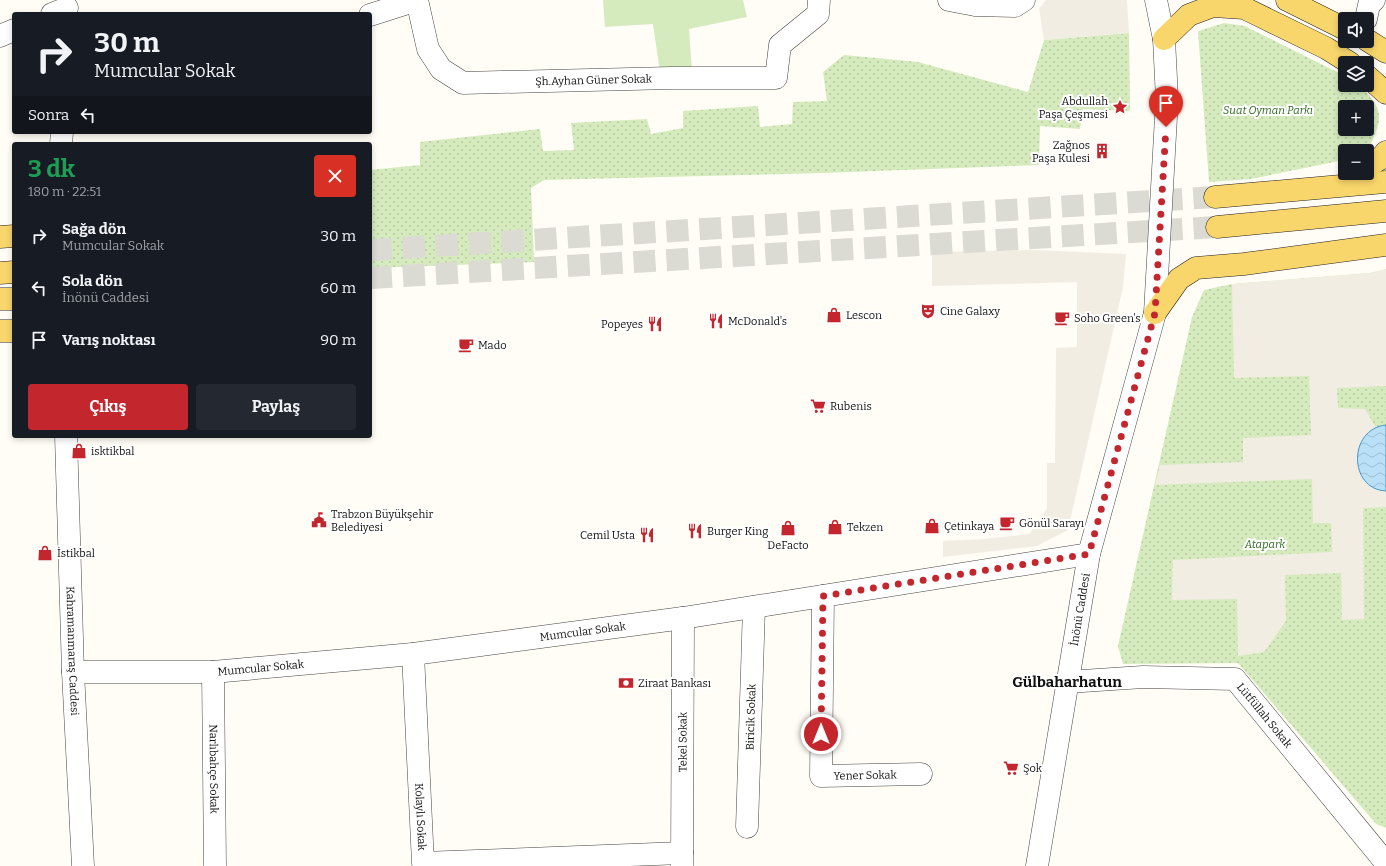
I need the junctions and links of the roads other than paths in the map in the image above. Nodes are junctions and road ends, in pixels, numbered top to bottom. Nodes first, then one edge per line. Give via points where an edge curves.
1 (818, 0) edge
2 (949, 0) edge
3 (1024, 0) edge
4 (1156, 0) edge
5 (1287, 0) edge
6 (1374, 0) edge
7 (1368, 12) edge
8 (372, 14) edge
9 (1338, 25) edge
10 (12, 31) edge
11 (0, 36) edge
12 (1164, 39) junction
13 (1374, 44) edge
14 (1386, 52) edge
15 (1339, 56) edge
16 (1374, 82) edge
17 (1386, 93) edge
18 (1386, 152) edge
19 (1374, 163) edge
20 (1338, 177) edge
21 (1386, 182) edge
22 (1293, 189) junction
23 (1215, 197) tunnel mouth
24 (1386, 211) edge
25 (1217, 227) tunnel mouth
26 (12, 236) edge
27 (0, 238) edge
28 (1386, 245) edge
29 (12, 272) edge
30 (0, 273) edge
31 (0, 299) edge
32 (12, 299) edge
33 (1155, 313) junction
34 (0, 331) edge
35 (12, 331) edge
36 (66, 438) edge
37 (1089, 554) junction
38 (823, 596) junction
39 (754, 607) junction
40 (683, 618) junction
41 (413, 654) junction
42 (73, 672) junction
43 (213, 672) junction
44 (1067, 682) junction
45 (921, 774) dead end
46 (748, 827) dead end
47 (682, 859) edge
48 (1386, 863) edge
49 (84, 866) edge
50 (215, 866) edge
51 (1037, 866) edge

1 - 8 street, Şh.Ayhan Güner Sokak via 818,14 780,45 776,78 462,83 441,69 428,49 417,0
2 - 3 street via 975,5 1015,6
4 - 12 street, İnönü Caddesi
5 - 9 main road
6 - 7 street
10 - 11 street
12 - 15 main road via 1189,15 1212,6 1244,8
12 - 33 street, İnönü Caddesi via 1167,99
13 - 14 main road
16 - 17 main road
18 - 19 main road
20 - 22 main road
21 - 22 main road
22 - 23 main road
24 - 25 main road
26 - 27 main road
28 - 33 main road via 1196,268 1180,279
29 - 30 main road
31 - 32 main road
33 - 37 street, İnönü Caddesi
34 - 35 main road
36 - 42 street, Kahramanmaraş Caddesi
37 - 38 street, Mumcular Sokak
37 - 44 street, İnönü Caddesi
38 - 39 street, Mumcular Sokak
38 - 45 street, Yener Sokak via 821,776
39 - 40 street, Mumcular Sokak
39 - 46 street, Biricik Sokak
40 - 41 street, Mumcular Sokak
40 - 47 street, Tekel Sokak
41 - 43 street, Mumcular Sokak
41 - 47 street, Kolaylı Sokak via 423,864
42 - 43 street, Mumcular Sokak
42 - 49 street, Kahramanmaraş Caddesi
43 - 50 street, Narlıbahçe Sokak
44 - 48 street, Lütfüllah Sokak via 1143,678 1235,679
44 - 51 street, İnönü Caddesi

